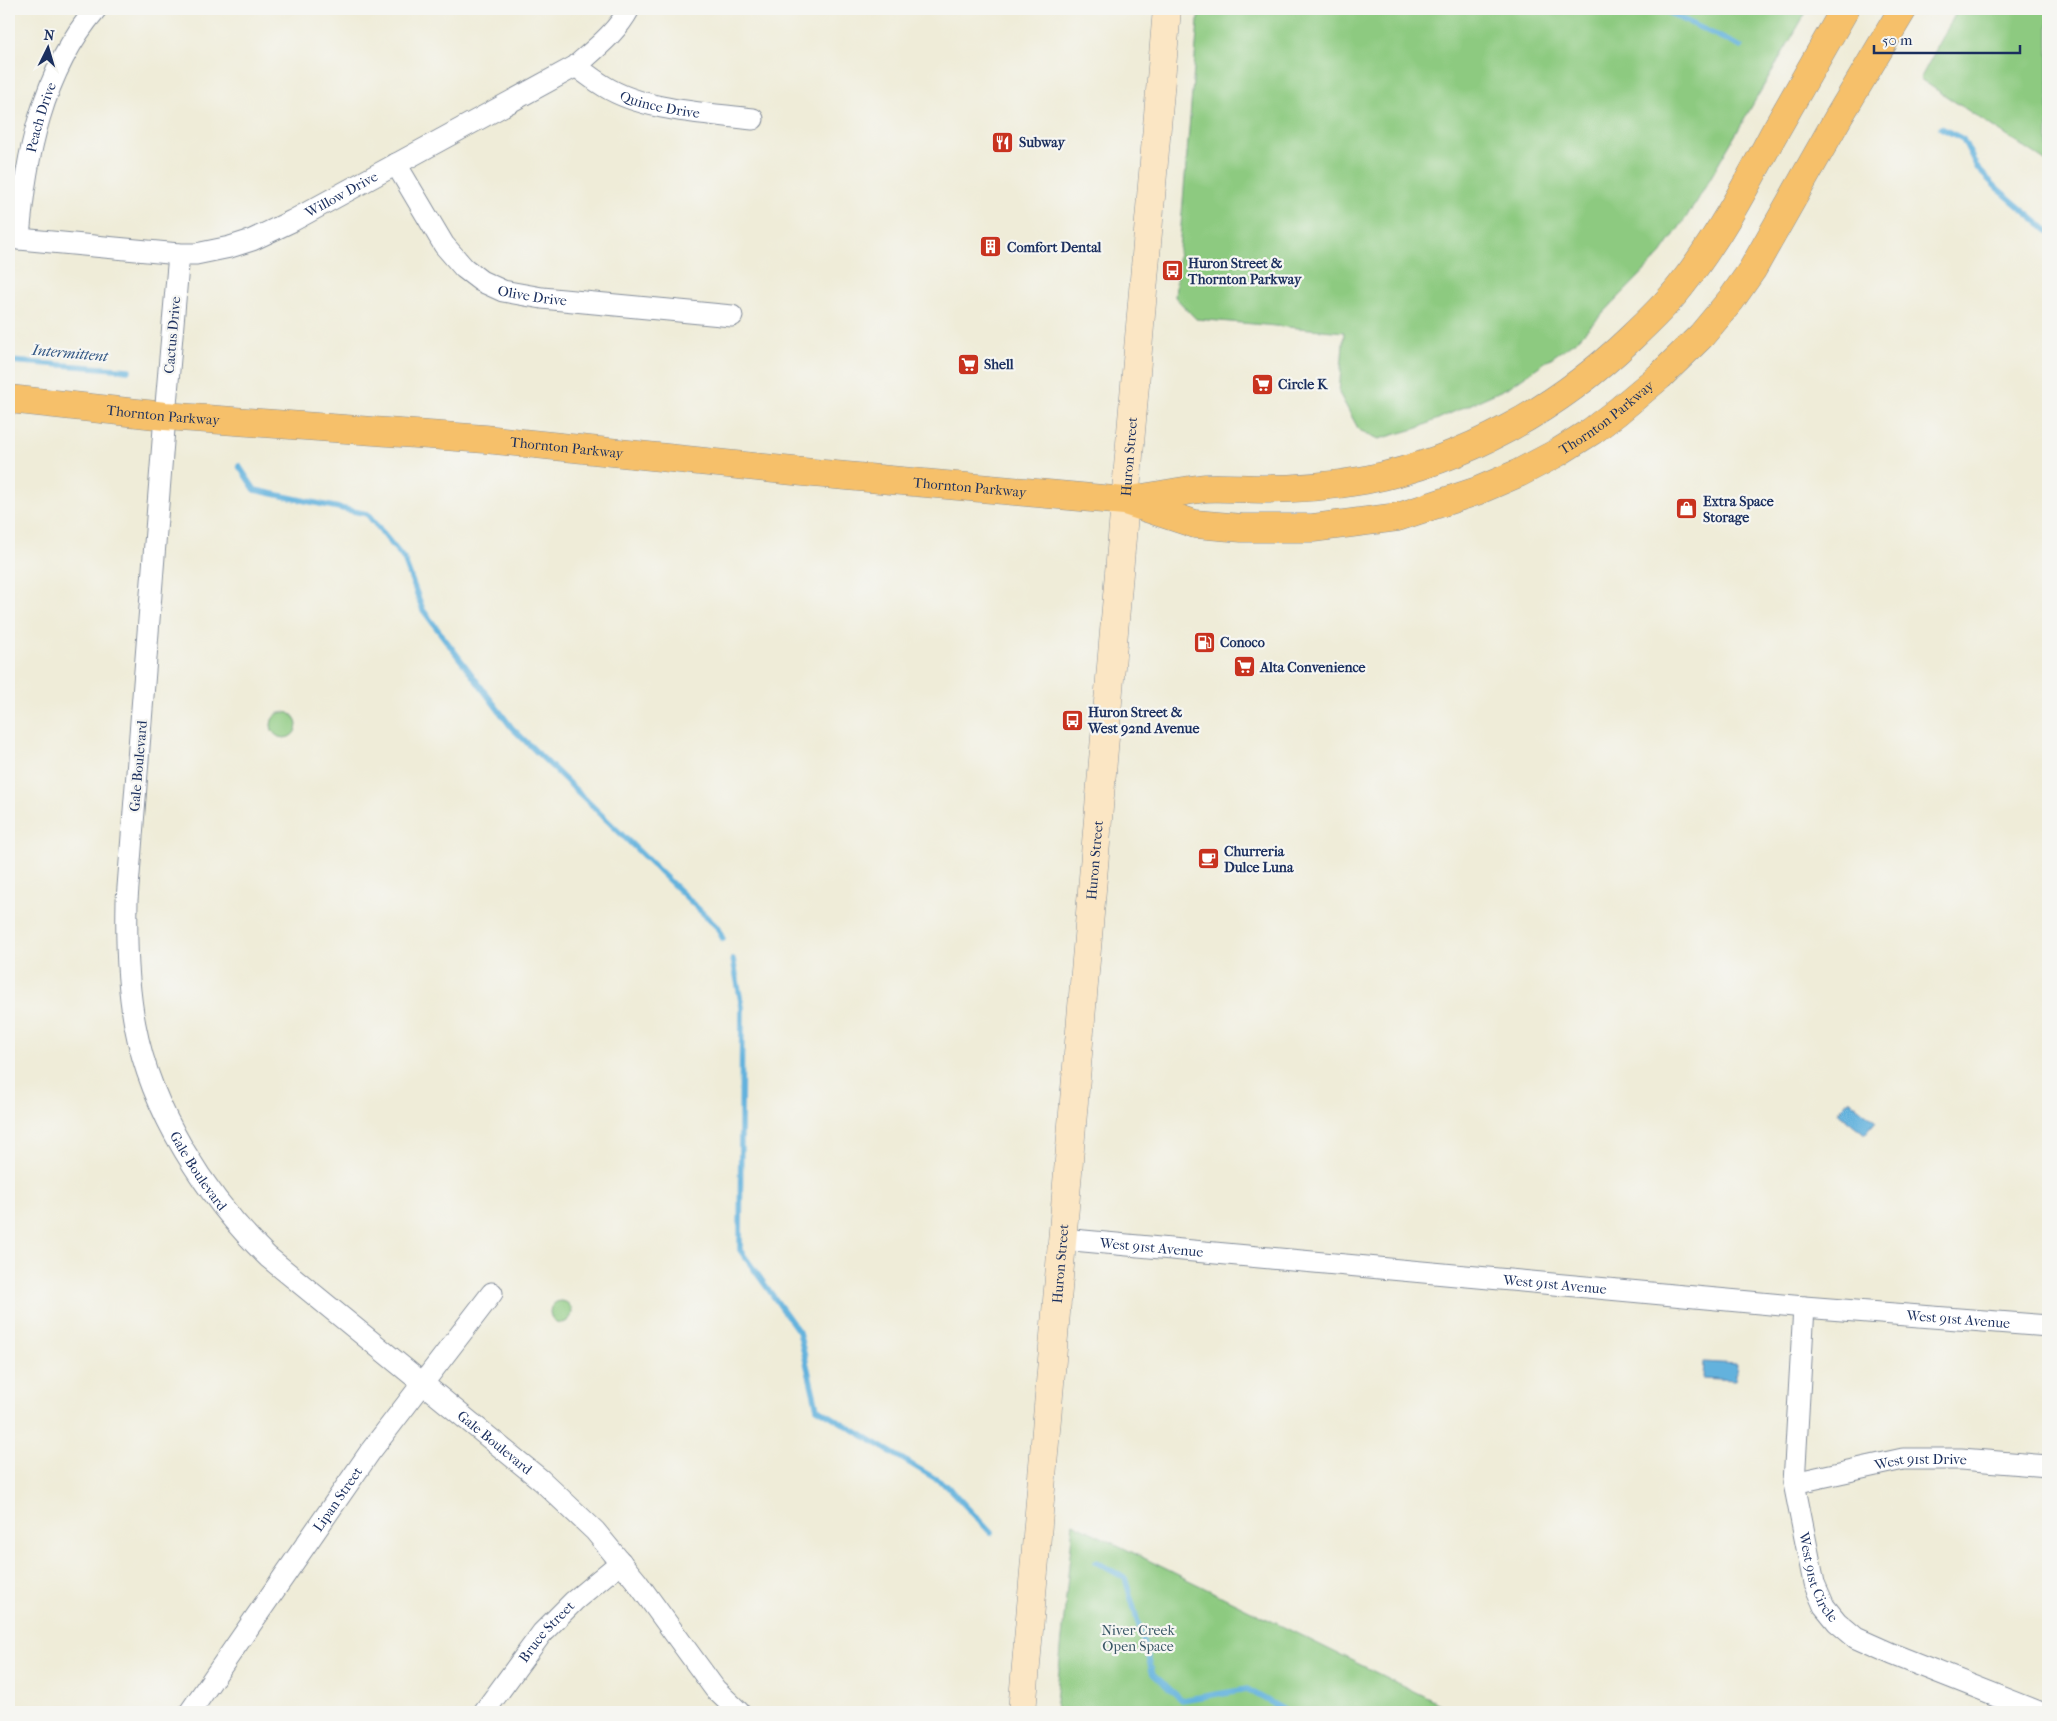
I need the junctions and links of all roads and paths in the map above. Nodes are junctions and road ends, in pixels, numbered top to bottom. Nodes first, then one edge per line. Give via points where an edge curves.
1 (96, 9) edge
2 (629, 9) edge
3 (1167, 9) edge
4 (1845, 9) edge
5 (1903, 9) edge
6 (576, 66) junction
7 (753, 119) dead end
8 (396, 164) junction
9 (14, 239) edge
10 (179, 254) junction
11 (732, 316) dead end
12 (9, 400) edge
13 (165, 416) junction
14 (1125, 501) junction
15 (1062, 1239) junction
16 (492, 1293) dead end
17 (1804, 1307) junction
18 (2048, 1326) edge
19 (422, 1383) junction
20 (2048, 1466) edge
21 (1794, 1483) junction
22 (621, 1562) junction
23 (190, 1712) edge
24 (484, 1712) edge
25 (739, 1712) edge
26 (1022, 1712) edge
27 (2039, 1712) edge

1 - 9 street, Peach Drive via 80,28 64,56 43,106 26,171
2 - 6 street, Willow Drive via 602,43
3 - 14 main road, Huron Street
4 - 14 main road, Thornton Parkway via 1728,218 1679,289 1604,364 1569,391 1494,436 1411,470 1319,485 1265,489 1207,488
5 - 14 main road, Thornton Parkway via 1752,270 1731,300 1701,336 1660,376 1564,449 1477,491 1398,517 1357,523 1288,529 1204,525
6 - 7 street, Quince Drive via 605,87 631,98 678,109
6 - 8 street, Willow Drive
8 - 10 street, Willow Drive via 252,240 214,252
8 - 11 street, Olive Drive via 444,245 464,268 481,281 503,291 542,298
9 - 10 street, Willow Drive
10 - 13 street, Cactus Drive
12 - 13 main road, Thornton Parkway
13 - 14 main road, Thornton Parkway via 485,439
13 - 19 street, Gale Boulevard via 127,900 128,977 141,1050 175,1134 196,1171 246,1236
14 - 15 main road, Huron Street
15 - 17 street, West 91st Avenue
15 - 26 main road, Huron Street
16 - 19 street, Lipan Street
17 - 18 street, West 91st Avenue
17 - 21 street, West 91st Circle
19 - 22 street, Gale Boulevard via 541,1480 595,1531
19 - 23 street, Lipan Street via 364,1460
20 - 21 street, West 91st Drive via 1961,1459 1903,1459
21 - 27 street, West 91st Circle via 1817,1592 1824,1606 1846,1631 1892,1654
22 - 24 street, Bruce Street via 542,1633
22 - 25 street, Gale Boulevard via 715,1689

